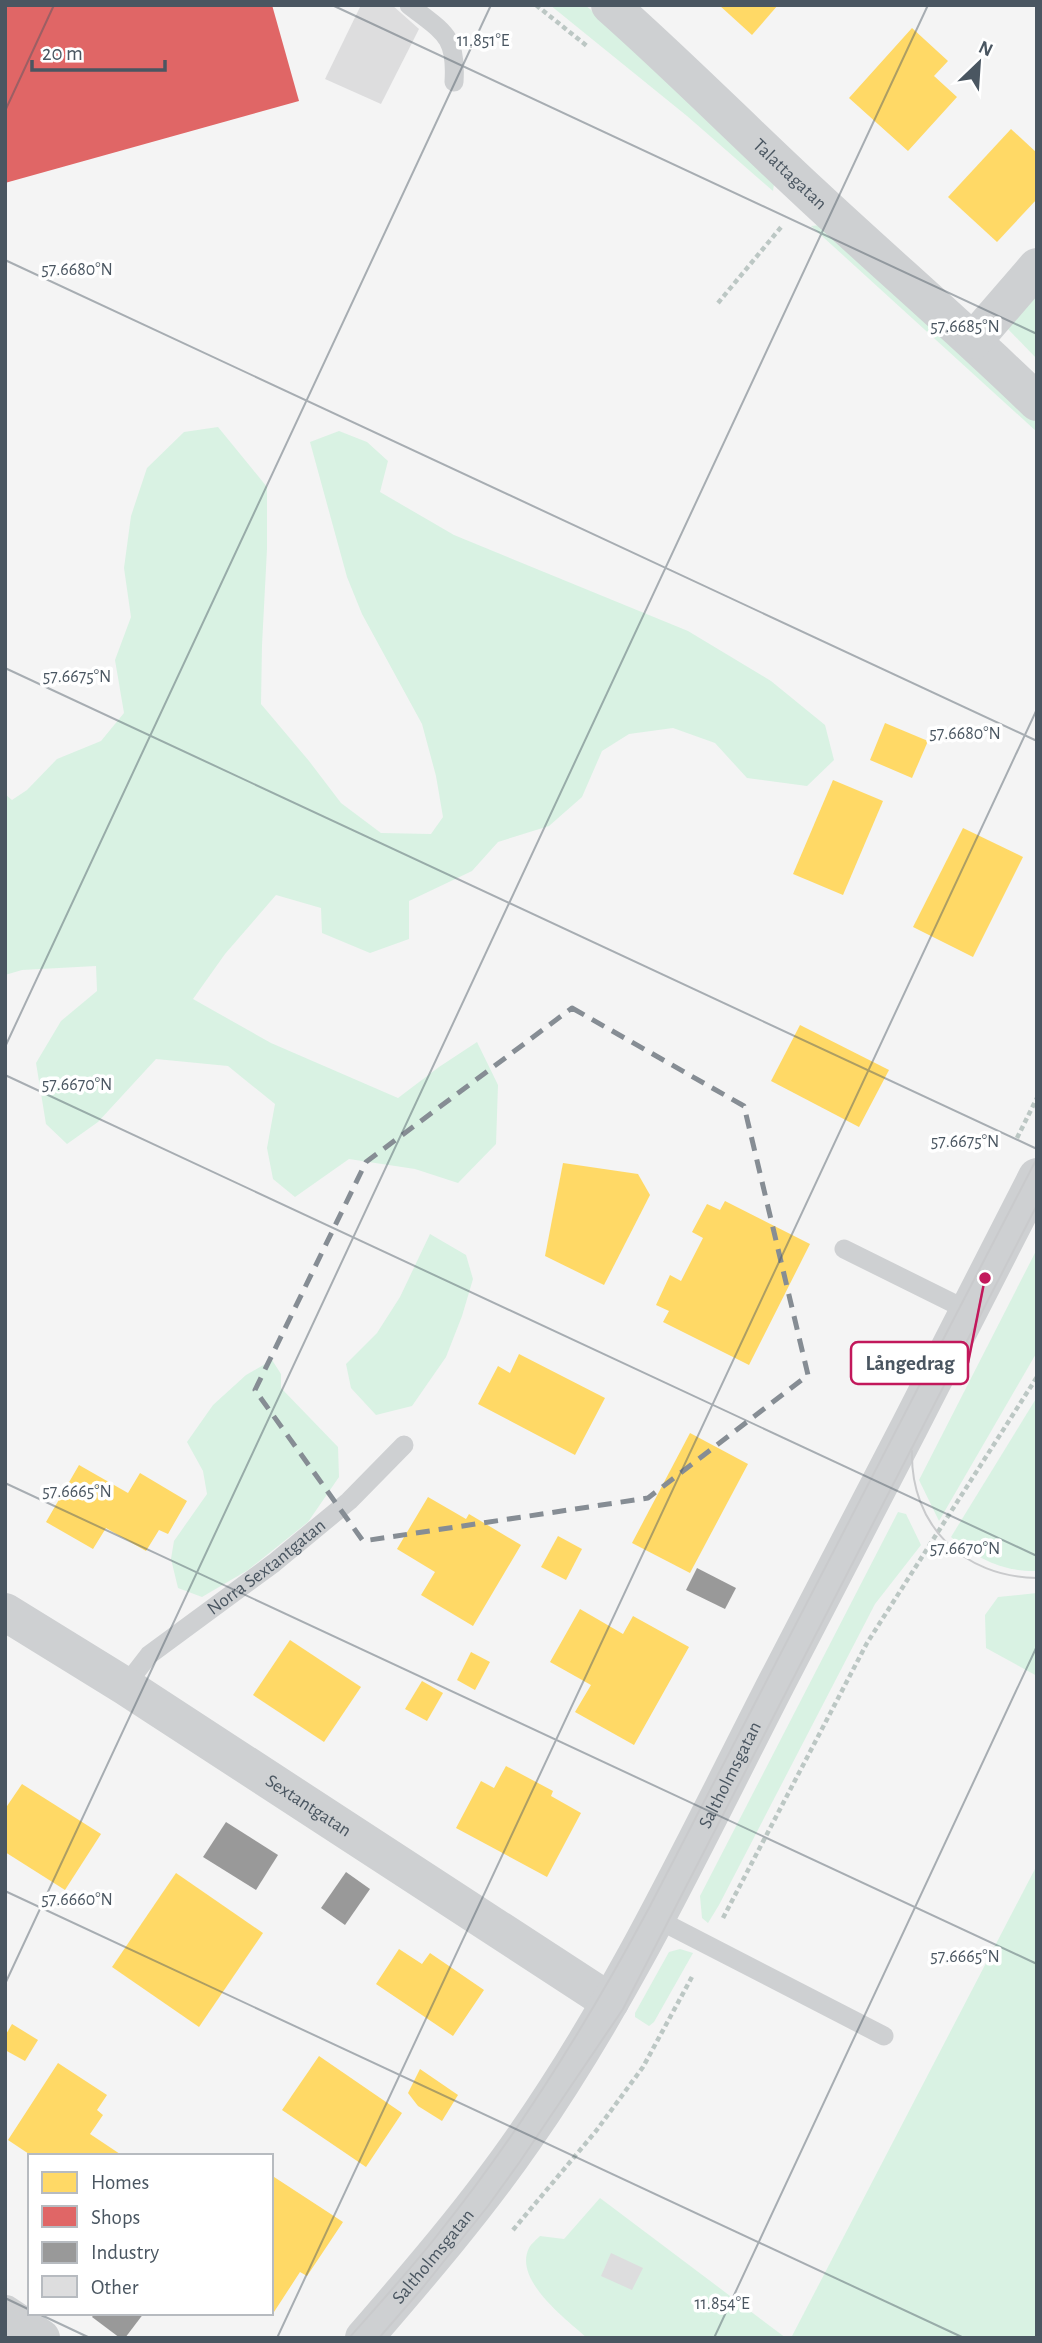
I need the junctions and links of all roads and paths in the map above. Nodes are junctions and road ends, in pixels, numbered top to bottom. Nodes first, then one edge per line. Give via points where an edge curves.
1 (409, 5) edge
2 (610, 5) edge
3 (454, 82) dead end
4 (777, 231) dead end
5 (1037, 267) edge
6 (718, 303) dead end
7 (974, 340) junction
8 (1037, 402) edge
9 (1037, 1177) edge
10 (844, 1249) dead end
11 (969, 1311) junction
12 (1037, 1377) edge
13 (404, 1445) dead end
14 (5, 1612) edge
15 (125, 1686) junction
16 (655, 1918) junction
17 (708, 1946) junction
18 (610, 2001) junction
19 (884, 2036) dead end
20 (510, 2233) dead end
21 (5, 2314) edge
22 (41, 2338) edge
23 (364, 2338) edge

1 - 3 lane via 446,34 456,60
2 - 7 street, Talattagatan
4 - 6 path
5 - 7 street
7 - 8 street, Talattagatan
9 - 11 street, Saltholmsgatan
10 - 11 lane
11 - 16 street, Saltholmsgatan
12 - 17 path via 867,1643
13 - 15 lane, Norra Sextantgatan via 349,1501 274,1563 149,1655
14 - 15 street, Sextantgatan
15 - 18 street, Sextantgatan
16 - 17 lane
16 - 18 street, Saltholmsgatan
17 - 19 lane
17 - 20 path via 643,2067
18 - 23 street, Saltholmsgatan via 526,2136 447,2241
21 - 22 street

